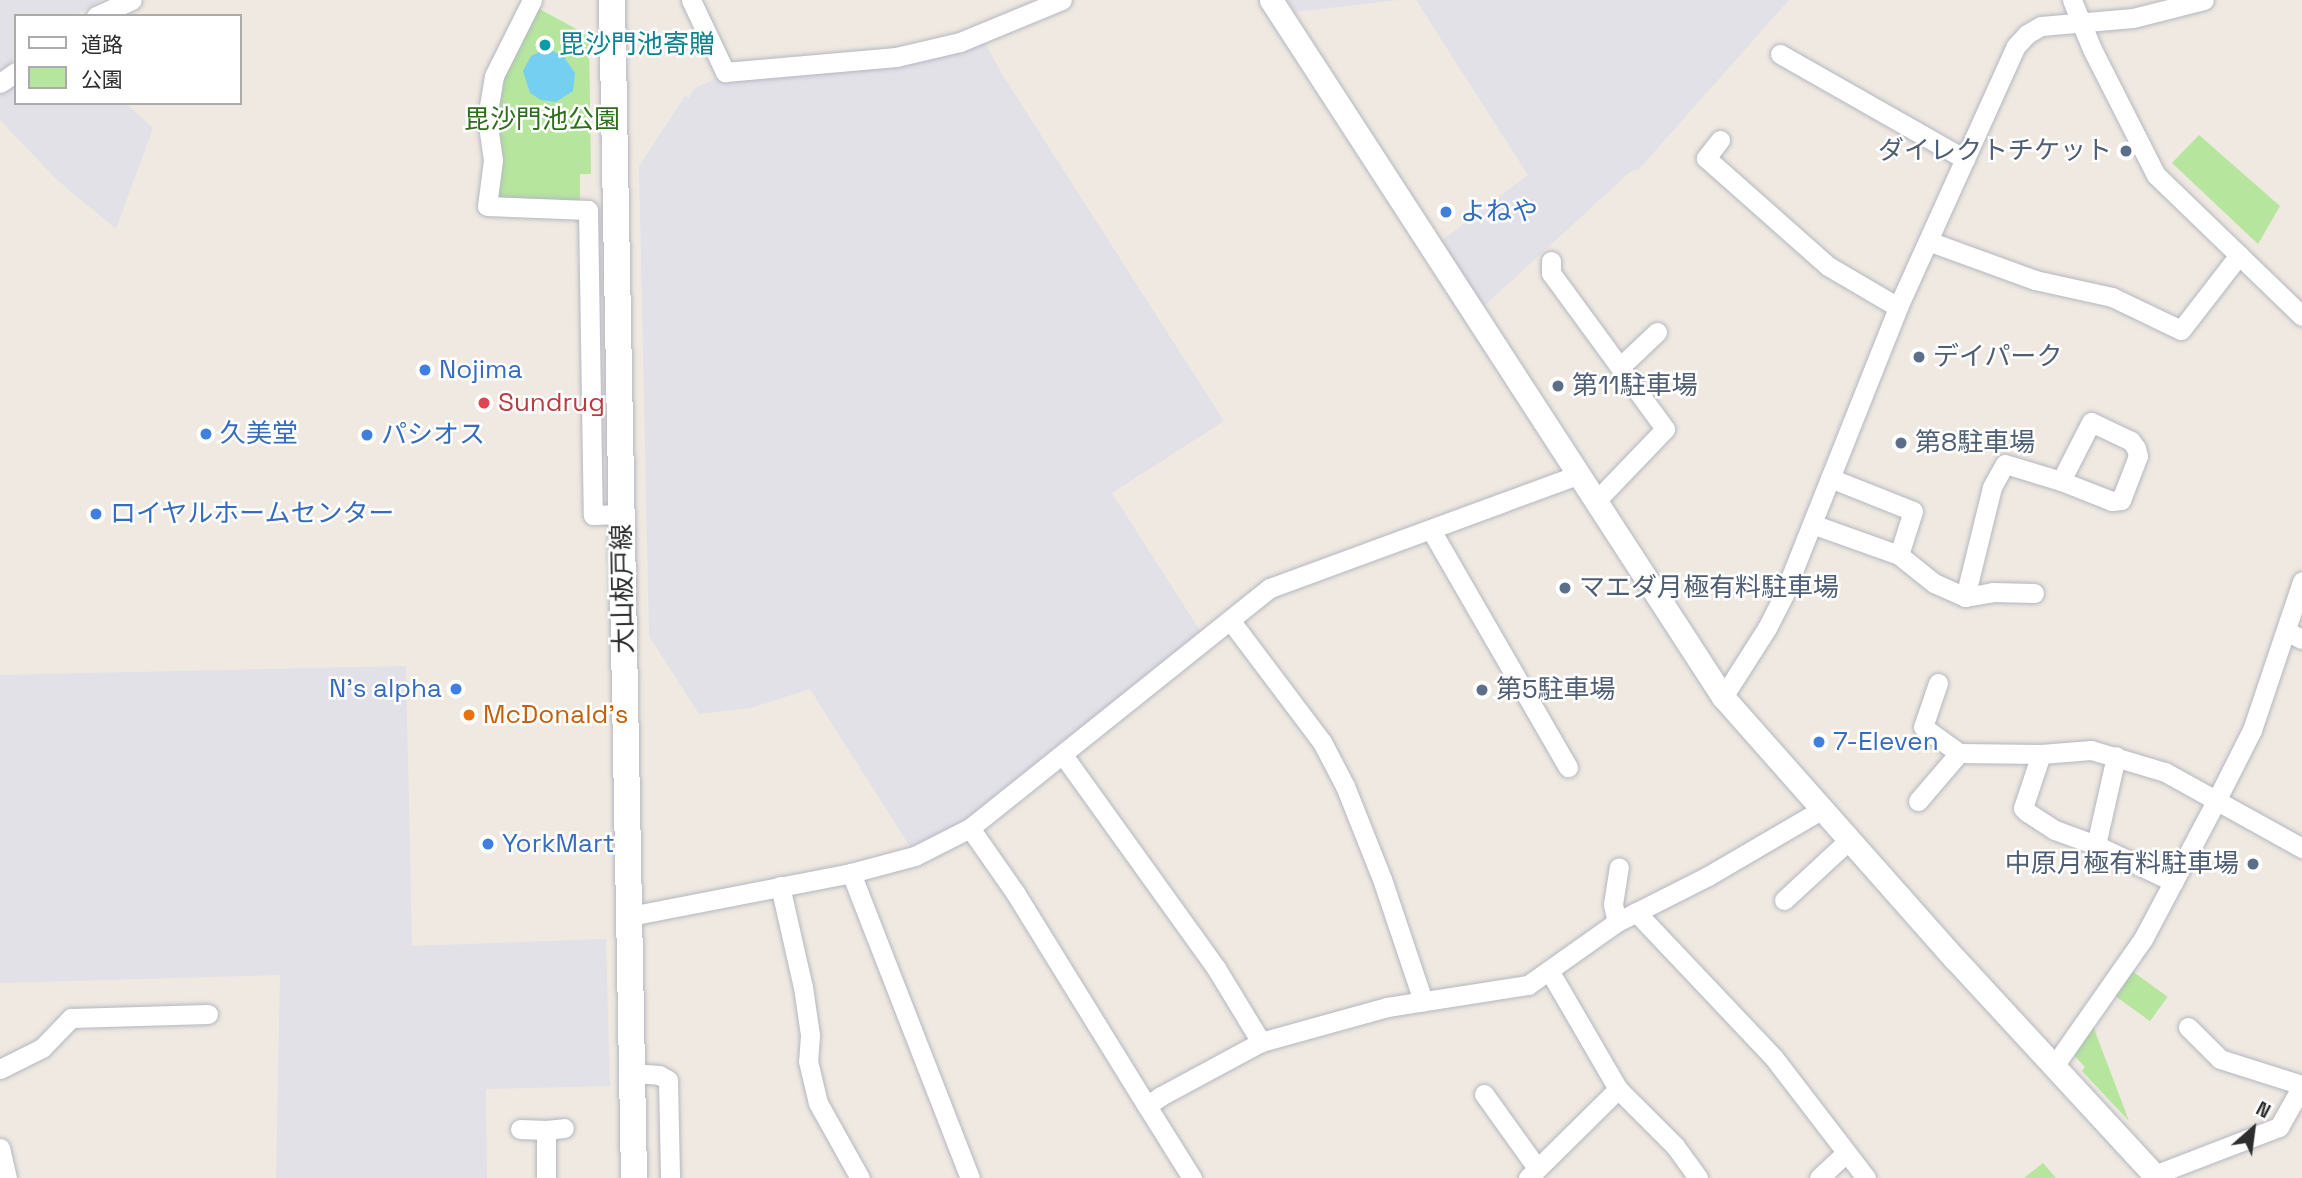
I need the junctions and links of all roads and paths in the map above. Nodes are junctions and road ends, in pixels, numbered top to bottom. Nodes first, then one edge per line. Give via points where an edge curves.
1 (132, 0) edge
2 (532, 0) edge
3 (612, 0) edge
4 (691, 0) edge
5 (1062, 0) edge
6 (1271, 0) edge
7 (2072, 0) edge
8 (2204, 0) edge
9 (100, 14) edge
10 (2080, 23) junction
11 (1785, 63) dead end
12 (1720, 140) dead end
13 (1965, 159) junction
14 (1928, 241) junction
15 (2239, 255) junction
16 (1550, 261) dead end
17 (1898, 307) junction
18 (2302, 316) edge
19 (1657, 332) dead end
20 (1620, 367) junction
21 (1577, 475) junction
22 (1830, 478) junction
23 (2061, 481) dead end
24 (1595, 502) junction
25 (621, 514) junction
26 (1812, 524) junction
27 (1431, 530) junction
28 (1899, 555) junction
29 (2034, 593) dead end
30 (2300, 593) edge
31 (1965, 597) junction
32 (1230, 620) junction
33 (2294, 635) edge
34 (1938, 683) dead end
35 (1723, 697) junction
36 (1959, 753) junction
37 (2041, 754) junction
38 (1063, 755) junction
39 (2116, 756) junction
40 (1568, 767) dead end
41 (1918, 801) dead end
42 (2216, 801) junction
43 (1821, 810) junction
44 (970, 828) junction
45 (1848, 841) junction
46 (2096, 845) junction
47 (2302, 848) edge
48 (1619, 867) dead end
49 (851, 873) junction
50 (2174, 882) junction
51 (780, 886) junction
52 (1784, 900) dead end
53 (1636, 912) junction
54 (630, 916) junction
55 (1617, 922) junction
56 (1550, 972) junction
57 (1423, 1001) junction
58 (208, 1014) dead end
59 (2188, 1027) dead end
60 (1261, 1042) junction
61 (2054, 1066) junction
62 (0, 1069) edge
63 (632, 1073) junction
64 (2302, 1086) edge
65 (1618, 1089) junction
66 (1484, 1094) dead end
67 (1147, 1106) junction
68 (520, 1129) dead end
69 (0, 1147) edge
70 (1846, 1153) junction
71 (1532, 1173) edge
72 (1185, 1175) edge
73 (5, 1177) edge
74 (2155, 1177) edge
75 (546, 1178) edge
76 (634, 1178) edge
77 (670, 1178) edge
78 (860, 1178) edge
79 (970, 1178) edge
80 (1698, 1178) edge
81 (1819, 1178) edge
82 (1866, 1178) edge

1 - 9 street
2 - 25 street via 494,76 486,118 493,160 486,206 588,210 593,514
3 - 25 main road, 大山板戸線
4 - 5 street via 725,72 896,57 960,42
6 - 21 street
7 - 10 street
8 - 10 street via 2158,14
10 - 13 street via 2041,26 2016,46
10 - 15 street via 2157,176
11 - 13 street
12 - 17 street via 1706,158 1828,266
13 - 14 street
14 - 15 street via 2035,280 2120,300 2181,330
14 - 17 street
15 - 18 street
16 - 20 street via 1551,273
17 - 22 street
19 - 20 street
20 - 24 street via 1665,429
21 - 24 street
21 - 27 street
22 - 26 street
22 - 28 street via 1913,511
23 - 31 street via 2005,464 1992,487
24 - 35 street
25 - 54 main road, 大山板戸線
26 - 28 street
26 - 35 street via 1767,628
27 - 32 street via 1270,588
27 - 40 street
28 - 31 street via 1934,583
29 - 31 street
30 - 33 street
32 - 38 street
32 - 57 street via 1322,742 1345,786
33 - 42 street
34 - 36 street via 1923,727
35 - 43 street
36 - 37 street
36 - 41 street
37 - 39 street via 2078,749
37 - 46 street via 2023,808 2055,830
38 - 44 street
38 - 60 street via 1216,968
39 - 42 street via 2165,772
39 - 46 street
42 - 47 street
42 - 50 street
43 - 45 street
43 - 53 street
44 - 49 street via 915,856
44 - 67 street
45 - 52 street
45 - 61 street
46 - 50 street
48 - 55 street via 1613,904
49 - 51 street
49 - 79 street
50 - 61 street via 2116,982
51 - 54 street
51 - 78 street via 803,987 810,1035 808,1061 818,1103
53 - 55 street
53 - 70 street via 1774,1058
54 - 63 main road, 大山板戸線
55 - 56 street
56 - 57 street via 1528,985
56 - 65 street
57 - 60 street
58 - 62 street via 71,1018 42,1048
59 - 64 street via 2220,1059
60 - 67 street
61 - 74 street
63 - 76 main road, 大山板戸線
63 - 77 street via 668,1080
64 - 74 street via 2279,1126
65 - 71 street
65 - 80 street via 1675,1146
66 - 71 street
67 - 72 street
68 - 75 street via 555,1129
69 - 73 street
70 - 81 street
70 - 82 street

